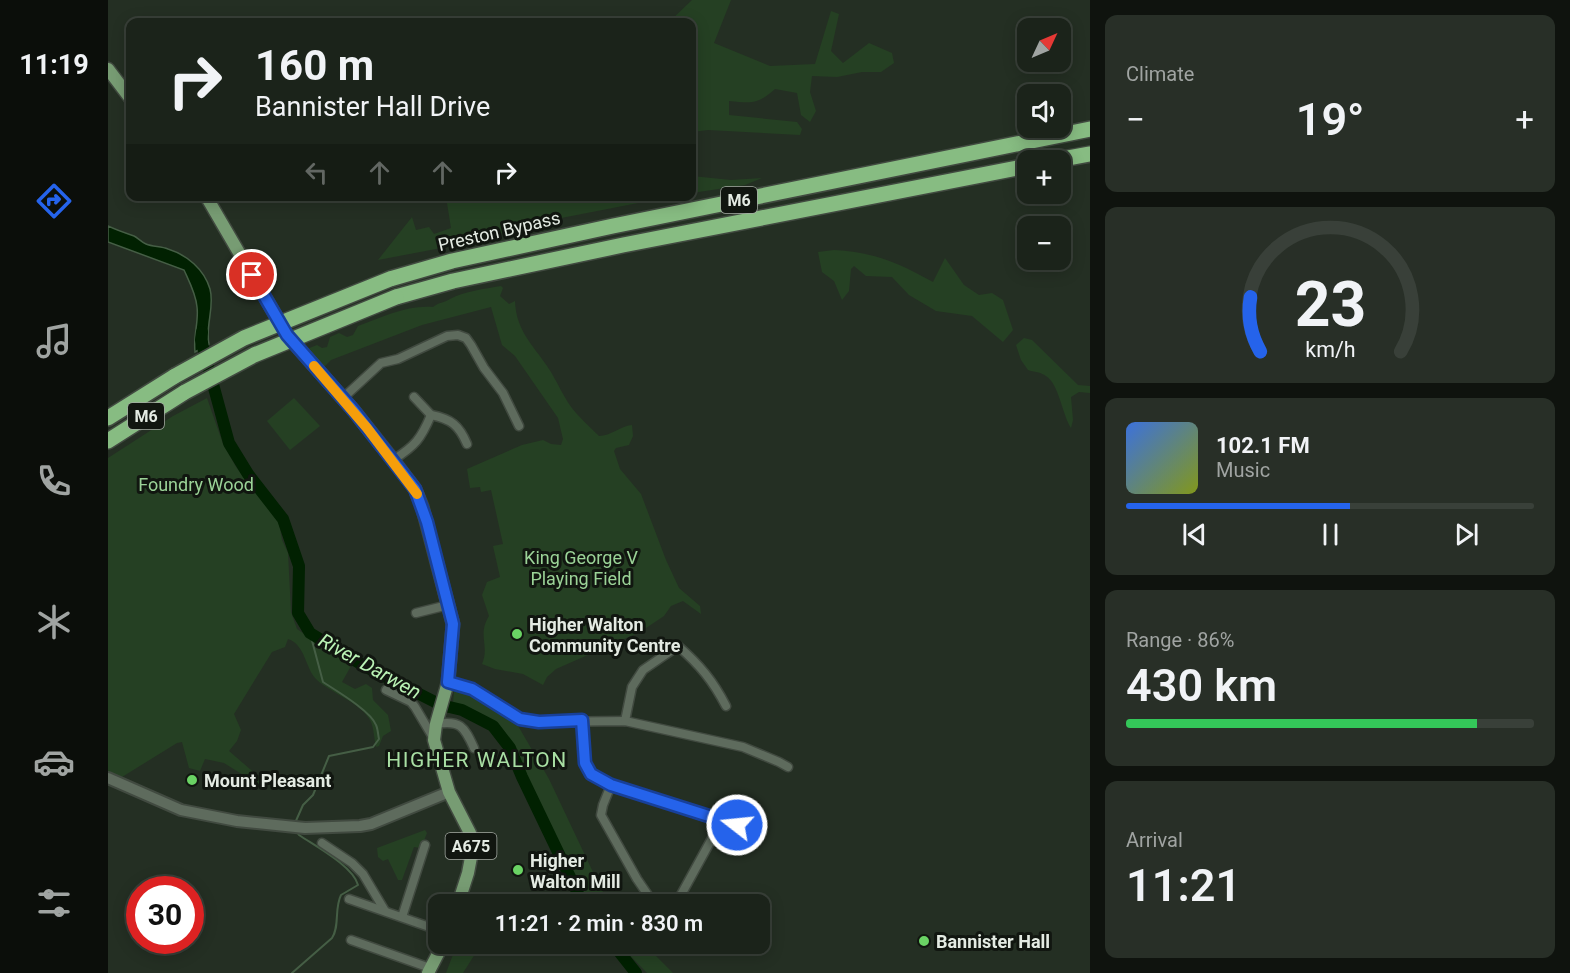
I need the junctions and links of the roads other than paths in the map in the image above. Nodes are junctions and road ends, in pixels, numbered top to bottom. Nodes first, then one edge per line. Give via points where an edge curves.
1 (108, 69) edge
2 (126, 93) edge
3 (1090, 129) edge
4 (1090, 154) edge
5 (1071, 158) edge
6 (1017, 168) edge
7 (209, 201) edge
8 (150, 391) junction
9 (414, 397) dead end
10 (343, 398) junction
11 (108, 411) edge
12 (431, 415) junction
13 (108, 418) edge
14 (519, 426) dead end
15 (108, 441) edge
16 (467, 444) dead end
17 (393, 460) junction
18 (448, 604) junction
19 (416, 613) dead end
20 (448, 682) junction
21 (386, 690) dead end
22 (726, 706) dead end
23 (582, 720) junction
24 (625, 721) junction
25 (437, 722) junction
26 (434, 740) junction
27 (474, 748) dead end
28 (788, 767) dead end
29 (108, 778) edge
30 (611, 785) junction
31 (449, 792) junction
32 (721, 822) junction
33 (753, 829) dead end
34 (322, 843) dead end
35 (425, 845) dead end
36 (461, 894) edge
37 (647, 894) edge
38 (681, 894) edge
39 (349, 899) dead end
40 (385, 911) junction
41 (402, 917) junction
42 (428, 926) edge
43 (351, 940) dead end
44 (438, 954) edge
45 (429, 971) edge

1 - 2 main road
3 - 8 highway, Preston Bypass / M6, bridge via 452,261 390,279 244,338
4 - 5 highway
6 - 15 highway, M6, bridge via 623,245 396,297 254,355 185,392
7 - 10 main road, A675 via 287,335
8 - 11 highway
8 - 13 highway, M6
9 - 12 street
10 - 14 street via 381,363 458,334 471,345
10 - 17 main road, A675
12 - 16 street via 455,423
12 - 17 street via 414,447
17 - 18 main road, A675 via 415,489 422,506
18 - 19 street
18 - 20 main road, A675 via 453,624
20 - 23 street via 472,689 520,719
20 - 25 main road, A675
21 - 26 street via 411,702
22 - 24 street via 715,684 678,646 643,670 632,687
23 - 24 street
23 - 30 street via 585,763 591,774
24 - 28 street via 743,747
25 - 26 main road, A675
25 - 27 street via 461,726
26 - 31 main road, A675
29 - 31 street via 181,810 297,827 366,825
30 - 32 street
30 - 37 street via 602,815
31 - 36 main road, A675 via 470,833 472,852
32 - 33 street
32 - 38 street
34 - 40 street via 363,874
35 - 41 street
39 - 40 street
40 - 41 street
41 - 42 street
43 - 45 street
44 - 45 main road

